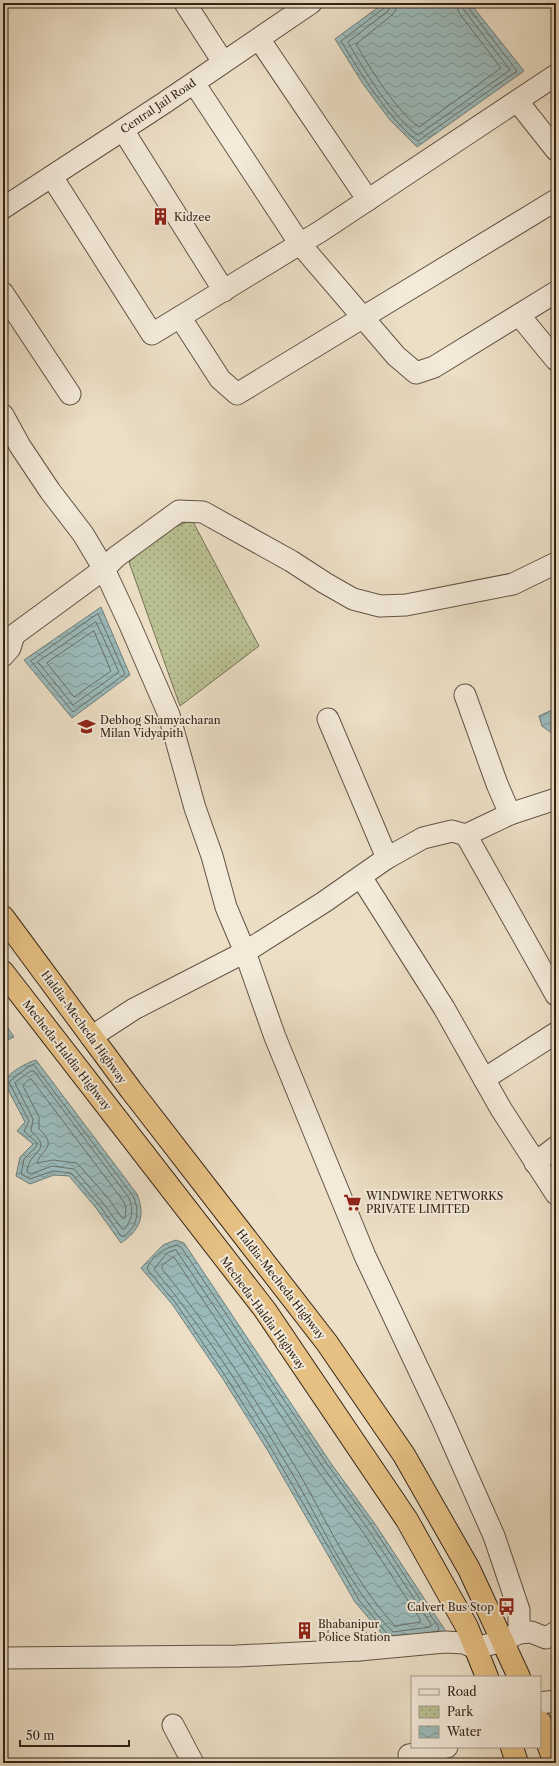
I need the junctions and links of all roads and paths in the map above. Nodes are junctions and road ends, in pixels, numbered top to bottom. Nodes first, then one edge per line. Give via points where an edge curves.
1 (185, 3) edge
2 (307, 4) edge
3 (259, 39) junction
4 (224, 62) junction
5 (556, 75) edge
6 (194, 83) junction
7 (518, 102) junction
8 (122, 130) junction
9 (556, 150) edge
10 (52, 177) junction
11 (368, 200) junction
12 (556, 200) edge
13 (3, 208) edge
14 (300, 244) junction
15 (224, 291) junction
16 (556, 292) edge
17 (3, 293) edge
18 (519, 315) junction
19 (180, 317) junction
20 (362, 317) junction
21 (556, 360) edge
22 (70, 394) dead end
23 (3, 415) edge
24 (556, 563) edge
25 (104, 569) junction
26 (3, 656) edge
27 (465, 695) dead end
28 (328, 719) dead end
29 (556, 799) edge
30 (510, 814) junction
31 (466, 834) junction
32 (387, 858) junction
33 (361, 877) junction
34 (3, 917) edge
35 (245, 952) junction
36 (3, 972) edge
37 (556, 995) edge
38 (556, 1033) edge
39 (91, 1037) junction
40 (484, 1079) junction
41 (556, 1147) edge
42 (535, 1164) junction
43 (556, 1194) edge
44 (339, 1632) dead end
45 (556, 1632) edge
46 (511, 1637) junction
47 (475, 1648) junction
48 (359, 1650) junction
49 (3, 1658) edge
50 (487, 1676) edge
51 (520, 1676) edge
52 (556, 1701) edge
53 (541, 1703) edge
54 (173, 1725) dead end
55 (541, 1725) edge
56 (441, 1748) edge
57 (512, 1748) edge
58 (193, 1763) edge
59 (410, 1763) edge
60 (517, 1763) edge
61 (555, 1763) edge

1 - 4 street
2 - 3 street, Central Jail Road
3 - 4 street, Central Jail Road
3 - 11 street
4 - 6 street, Central Jail Road
5 - 7 street
6 - 8 street, Central Jail Road
6 - 14 street
7 - 9 street
7 - 11 street
8 - 10 street, Central Jail Road
8 - 15 street
10 - 13 street, Central Jail Road
10 - 19 street via 152,334
11 - 14 street
12 - 20 street
14 - 15 street
14 - 20 street
15 - 19 street
16 - 18 street
17 - 22 street
18 - 20 street via 434,367 416,373 396,356
18 - 21 street
19 - 20 street via 220,379 237,394
23 - 25 street via 20,446 83,534
24 - 25 street via 513,584 406,605 380,606 348,596 203,512 179,511 116,557
25 - 26 street via 14,635 10,648
25 - 35 street via 168,715 226,907
27 - 30 street
28 - 32 street
29 - 30 street
30 - 31 street
31 - 32 street via 452,831 423,838
31 - 37 street
32 - 33 street
33 - 35 street
33 - 40 street via 444,1008
34 - 39 highway, Haldia-Mecheda Highway
35 - 39 street via 134,1009
35 - 46 street via 275,1037 365,1256 494,1536 520,1610
36 - 47 highway, Mecheda-Haldia Highway via 265,1310 407,1520 467,1627
38 - 40 street
39 - 46 highway, Haldia-Mecheda Highway via 327,1342 404,1455
40 - 42 street
41 - 42 street
42 - 43 street
44 - 48 street via 355,1633 356,1647
45 - 46 street via 546,1638 531,1632
46 - 47 street
46 - 51 highway, Haldia-Mecheda Highway
47 - 48 street via 464,1643 445,1642
47 - 50 highway, Mecheda-Haldia Highway
48 - 49 street via 237,1656
52 - 53 street
54 - 58 street
55 - 61 highway
56 - 59 street via 409,1755
57 - 60 highway

